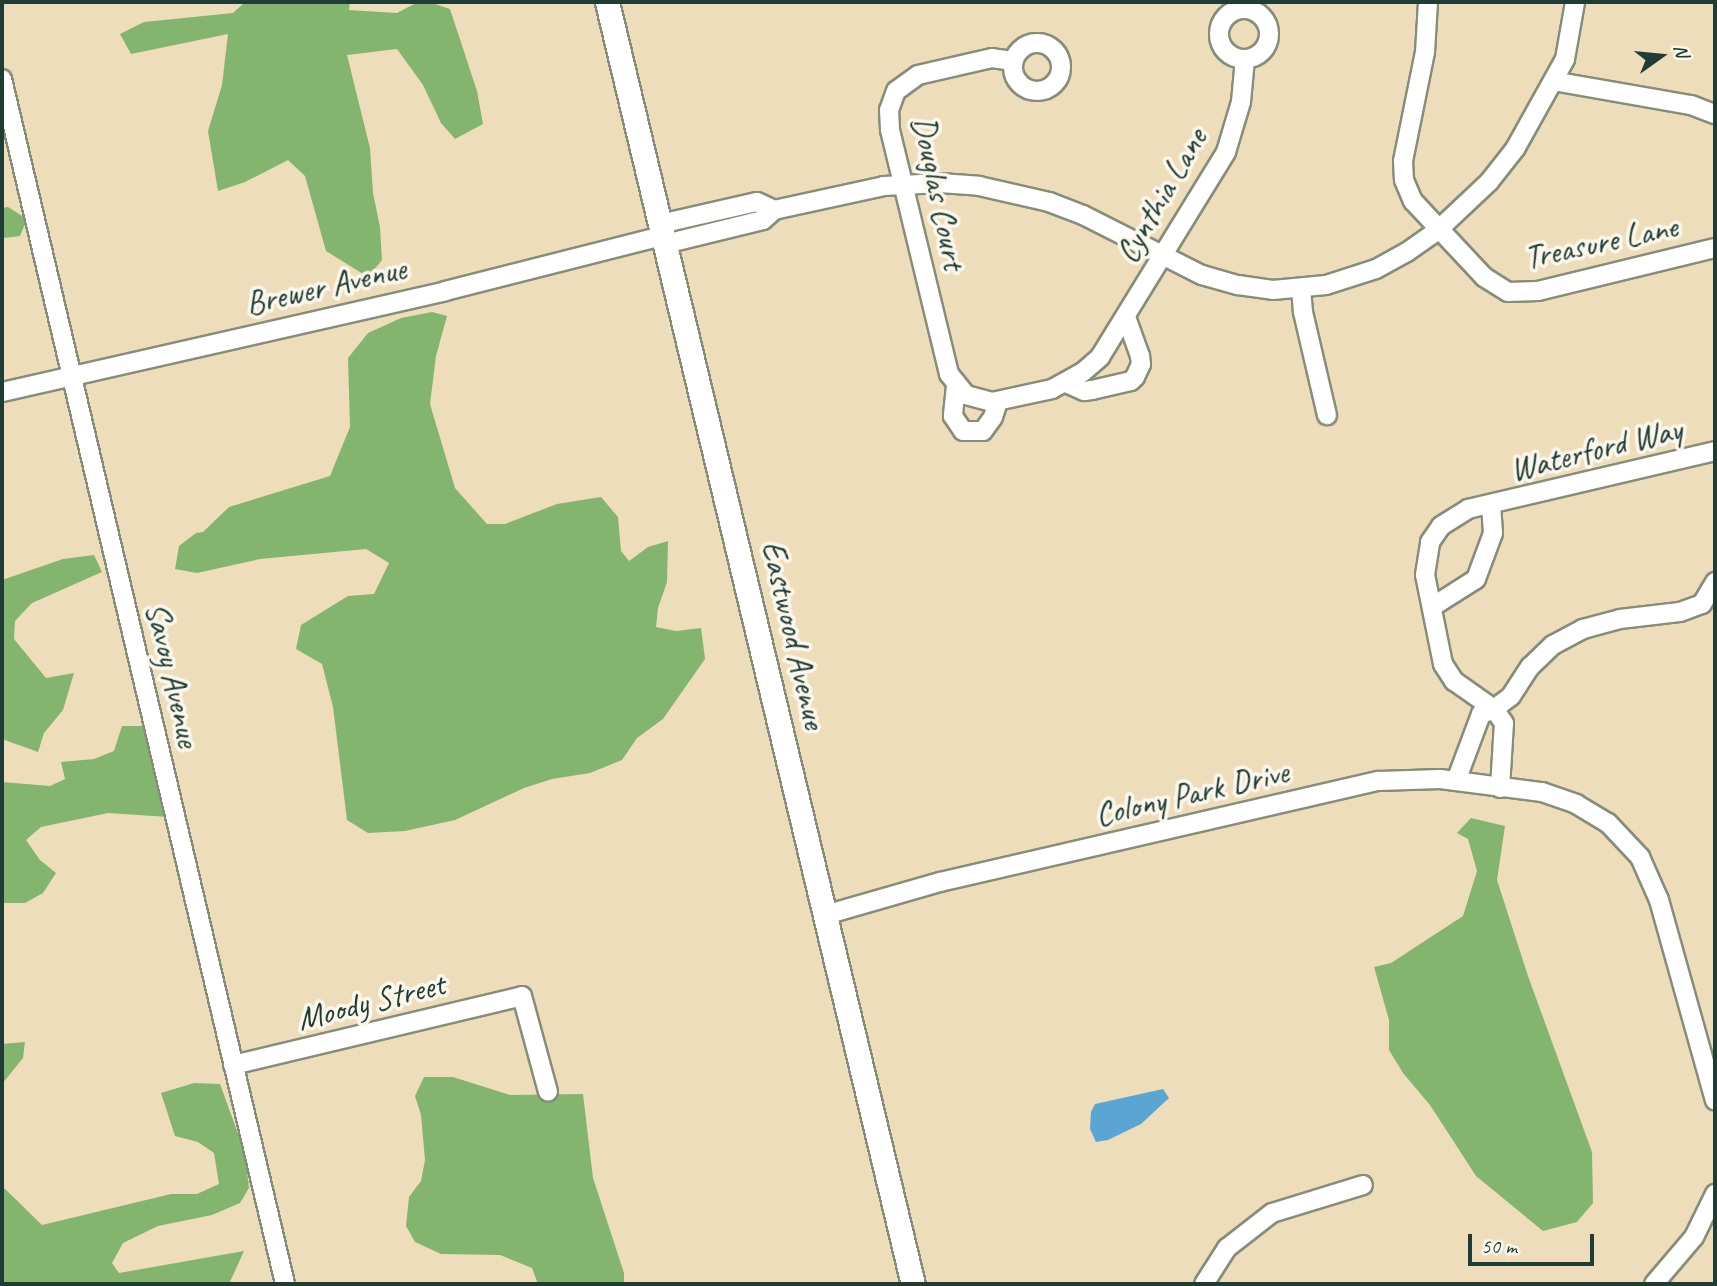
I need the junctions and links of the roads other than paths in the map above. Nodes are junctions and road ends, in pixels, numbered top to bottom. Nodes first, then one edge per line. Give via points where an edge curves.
1 (607, 2) edge
2 (1428, 2) edge
3 (1575, 2) edge
4 (1244, 59) dead end
5 (1013, 61) dead end
6 (2, 79) edge
7 (1553, 81) junction
8 (1715, 114) edge
9 (903, 185) junction
10 (1438, 230) junction
11 (662, 235) junction
12 (1715, 248) edge
13 (1164, 257) junction
14 (1301, 289) junction
15 (1126, 317) junction
16 (73, 374) junction
17 (1066, 383) junction
18 (956, 386) junction
19 (2, 392) edge
20 (998, 402) junction
21 (1327, 415) dead end
22 (1715, 451) edge
23 (1491, 506) junction
24 (1715, 582) edge
25 (1432, 607) junction
26 (1494, 709) junction
27 (1456, 781) junction
28 (1500, 788) junction
29 (825, 915) junction
30 (233, 1065) junction
31 (548, 1092) dead end
32 (1715, 1100) edge
33 (1363, 1185) dead end
34 (1715, 1194) edge
35 (285, 1284) edge
36 (913, 1284) edge
37 (1204, 1284) edge
38 (1654, 1284) edge

1 - 11 street, Eastwood Avenue
2 - 10 street, Treasure Lane via 1425,52 1403,170 1413,201
3 - 7 street via 1565,59
4 - 13 street, Cynthia Lane via 1241,102 1226,152
5 - 9 street, Douglas Court via 977,60 918,75 903,84 892,100 889,120
6 - 16 street, Savoy Avenue
7 - 8 street via 1691,105
7 - 10 street via 1514,149 1478,193
9 - 11 street, Brewer Avenue via 853,191 774,210 757,202
9 - 13 street via 979,186 1038,199 1083,215
9 - 18 street, Douglas Court via 949,374
10 - 12 street, Treasure Lane via 1484,277 1508,292 1538,291
10 - 14 street via 1376,269
11 - 16 street, Brewer Avenue via 434,293
11 - 29 street, Eastwood Avenue
13 - 14 street via 1238,285
13 - 15 street, Cynthia Lane
14 - 21 street
15 - 17 street, Cynthia Lane via 1100,357
15 - 17 street, Cynthia Lane via 1140,356 1135,377 1084,391
16 - 19 street, Brewer Avenue
16 - 30 street, Savoy Avenue
17 - 20 street, Cynthia Lane
18 - 20 street, Cynthia Lane via 974,400
18 - 20 street via 953,416 962,431 983,431
22 - 23 street, Waterford Way
23 - 25 street, Waterford Way via 1493,533 1476,579
23 - 25 street, Waterford Way via 1468,509 1441,526 1430,542 1425,575
24 - 26 street via 1702,604 1583,629 1553,645 1530,667 1511,696
25 - 26 street, Waterford Way via 1443,664 1454,681
26 - 27 street via 1481,714
26 - 28 street via 1504,723
27 - 28 street, Colony Park Drive
27 - 29 street, Colony Park Drive via 1379,781 940,882
28 - 32 street, Colony Park Drive via 1542,792 1576,804 1620,834 1647,870
29 - 36 street, Eastwood Avenue
30 - 31 street, Moody Street via 522,996
30 - 35 street, Savoy Avenue
33 - 37 street via 1272,1213 1227,1248
34 - 38 street via 1694,1237

